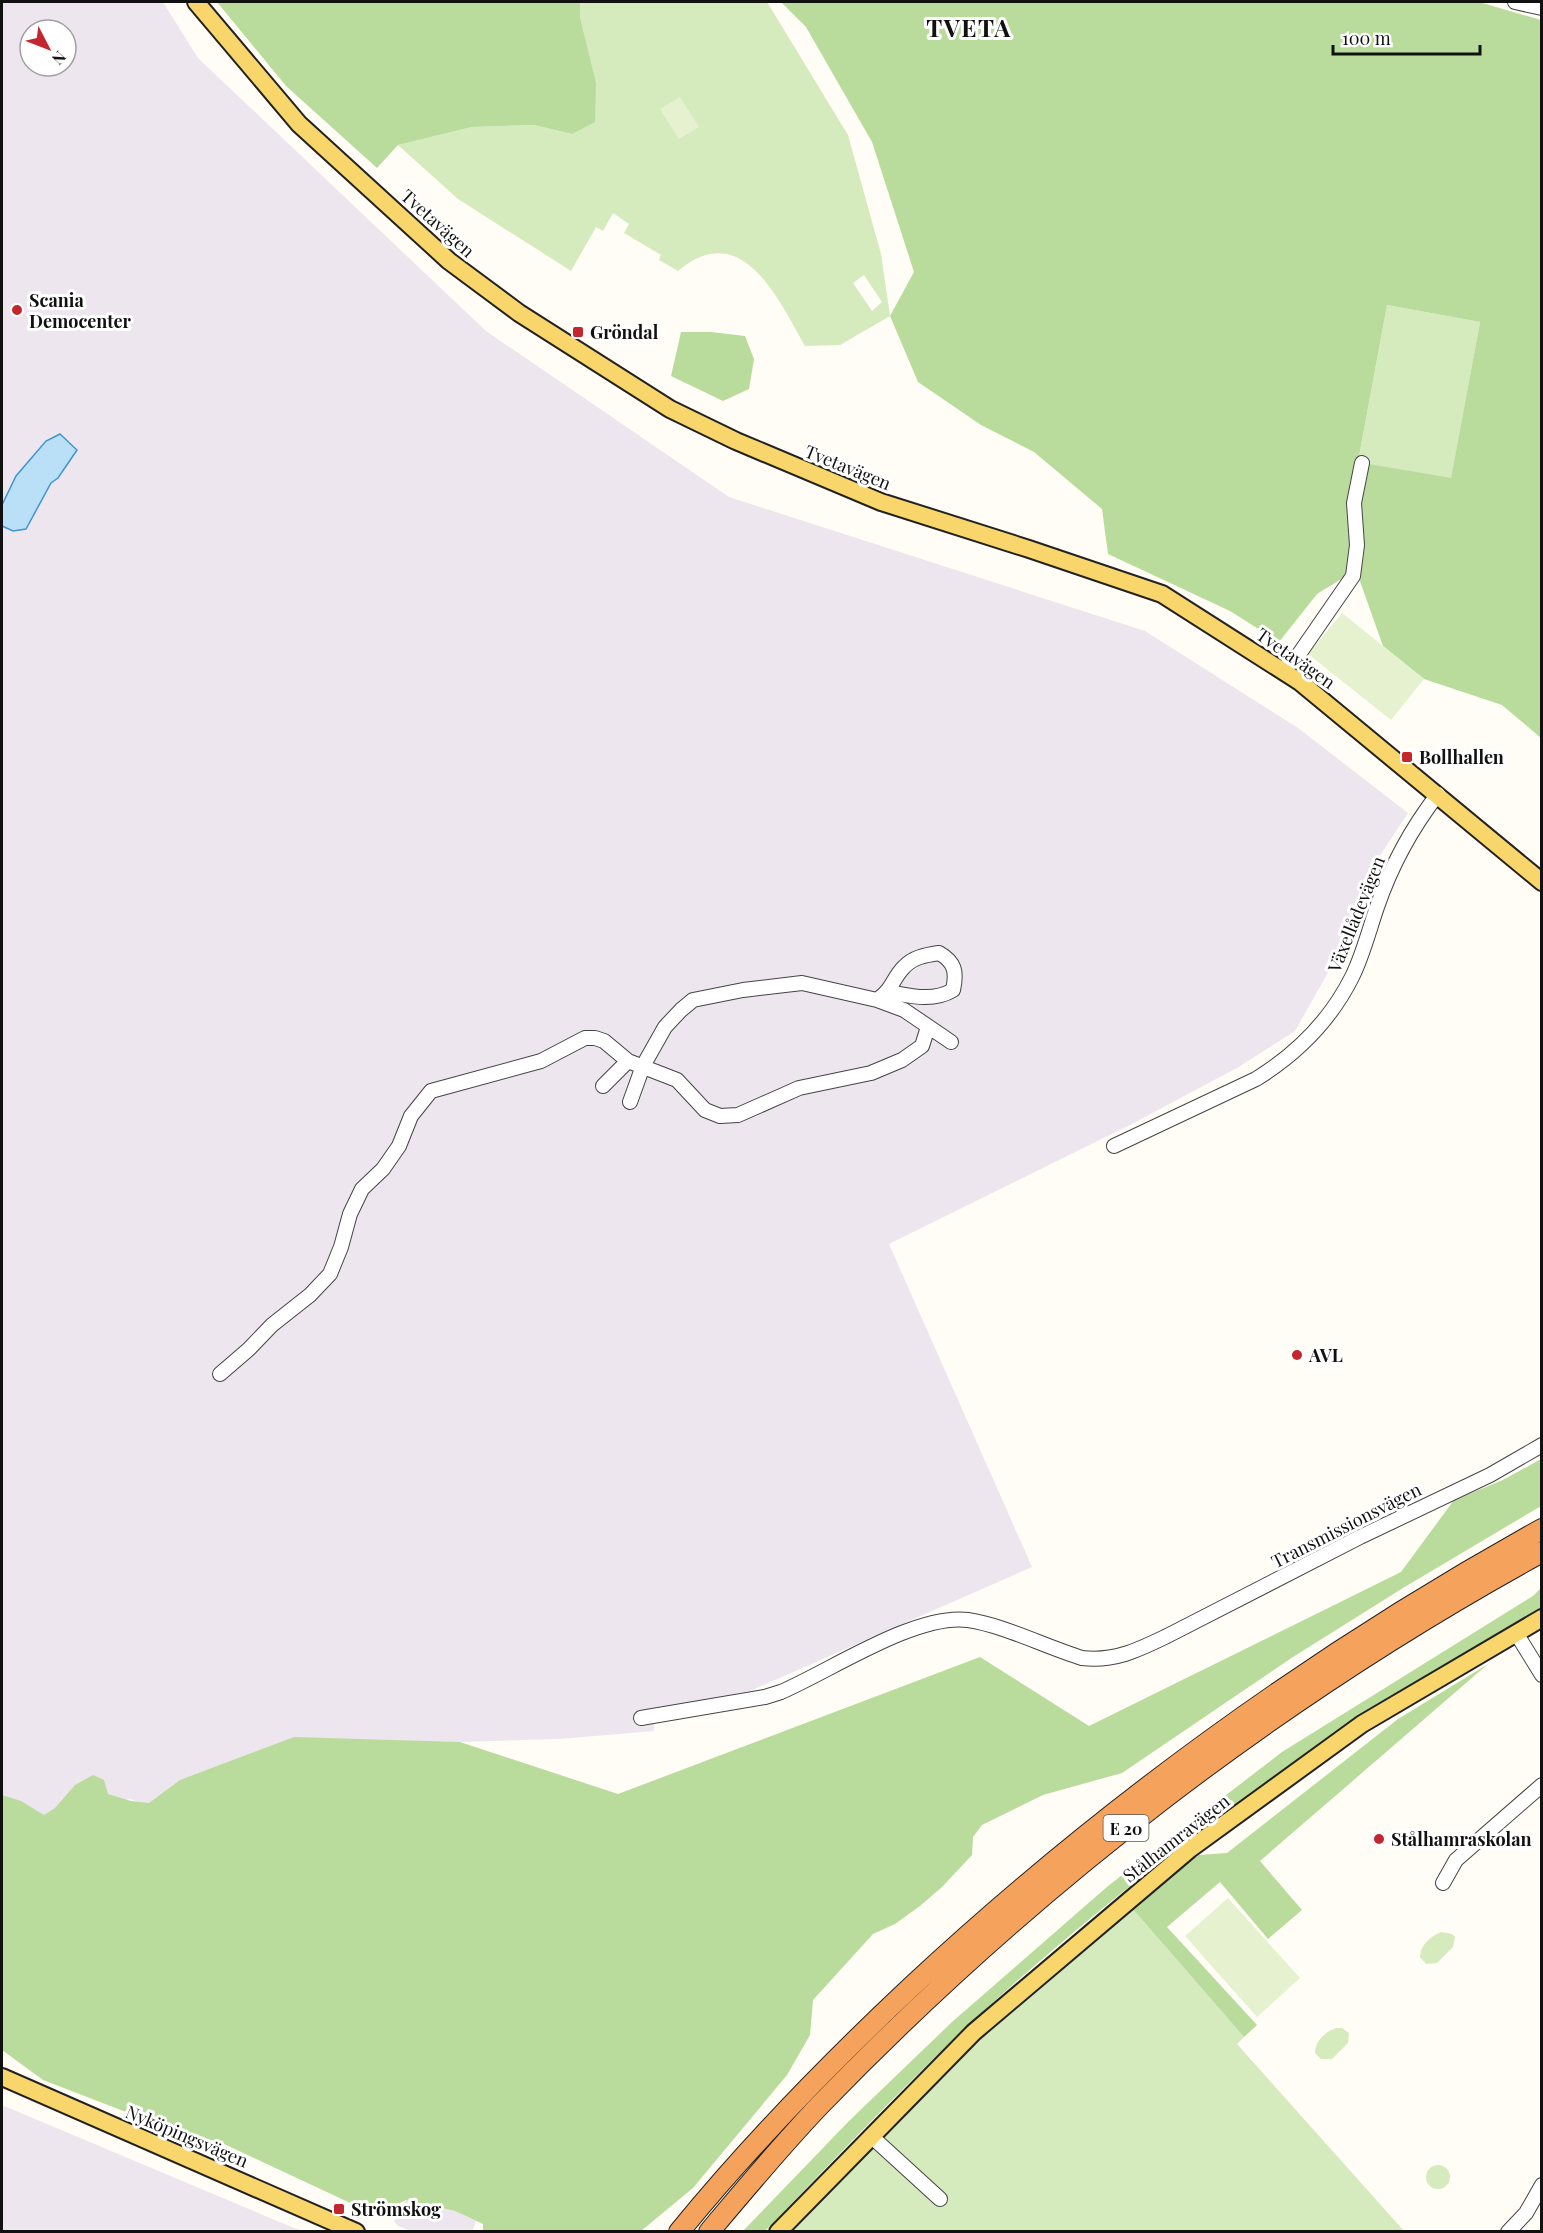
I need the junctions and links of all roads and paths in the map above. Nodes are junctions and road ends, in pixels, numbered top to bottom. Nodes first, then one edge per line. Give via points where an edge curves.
1 (196, 2) edge
2 (1522, 2) edge
3 (1542, 8) edge
4 (1362, 463) dead end
5 (1281, 670) junction
6 (1438, 794) junction
7 (1542, 882) edge
8 (883, 996) junction
9 (928, 1027) junction
10 (951, 1042) dead end
11 (628, 1061) junction
12 (644, 1066) junction
13 (603, 1086) dead end
14 (630, 1102) dead end
15 (1114, 1146) dead end
16 (220, 1374) dead end
17 (1542, 1445) edge
18 (1542, 1529) edge
19 (1542, 1552) edge
20 (1542, 1618) edge
21 (1516, 1633) junction
22 (1542, 1675) edge
23 (641, 1718) dead end
24 (1542, 1785) edge
25 (1443, 1884) dead end
26 (2, 2078) edge
27 (872, 2136) junction
28 (1542, 2185) edge
29 (940, 2199) dead end
30 (356, 2232) edge
31 (679, 2232) edge
32 (709, 2232) edge
33 (778, 2232) edge
34 (1508, 2232) edge

1 - 5 main road, Tvetavägen via 299,124 449,261 519,313 670,409 881,502 1162,594
2 - 3 street
4 - 5 street via 1353,503 1357,545 1353,576 1297,657
5 - 6 main road, Tvetavägen
6 - 7 main road, Tvetavägen
6 - 15 street, Växellådevägen via 1403,846 1353,975 1333,1010 1307,1041 1248,1083
8 - 8 street via 904,966 918,957 939,953 950,958 956,973 953,990 942,996 922,998
8 - 9 street
8 - 12 street via 802,983 693,1000 665,1027
9 - 10 street
9 - 12 street via 922,1046 902,1060 871,1073 799,1088 738,1115 720,1116 705,1110 677,1080
11 - 12 street
11 - 13 street
11 - 16 street via 604,1041 585,1038 541,1061 431,1091 411,1116 399,1146 383,1169 362,1190 330,1274
12 - 14 street
17 - 23 street, Transmissionsvägen via 1134,1652 1098,1660 1068,1654 969,1620 940,1621 890,1638 781,1692
18 - 31 highway, E 20 via 1383,1622 1287,1684 1065,1851 963,1938 874,2022 780,2118
19 - 32 highway, E 20 via 1497,1576 1297,1703 1079,1865 976,1953 888,2037 818,2107
20 - 21 main road, Stålhamravägen
21 - 22 street
21 - 27 main road, Stålhamravägen via 1362,1724 1190,1849 974,2032
24 - 25 street via 1456,1860
26 - 30 main road, Nyköpingsvägen
27 - 29 street
27 - 33 main road, Stålhamravägen
28 - 34 street via 1526,2213

